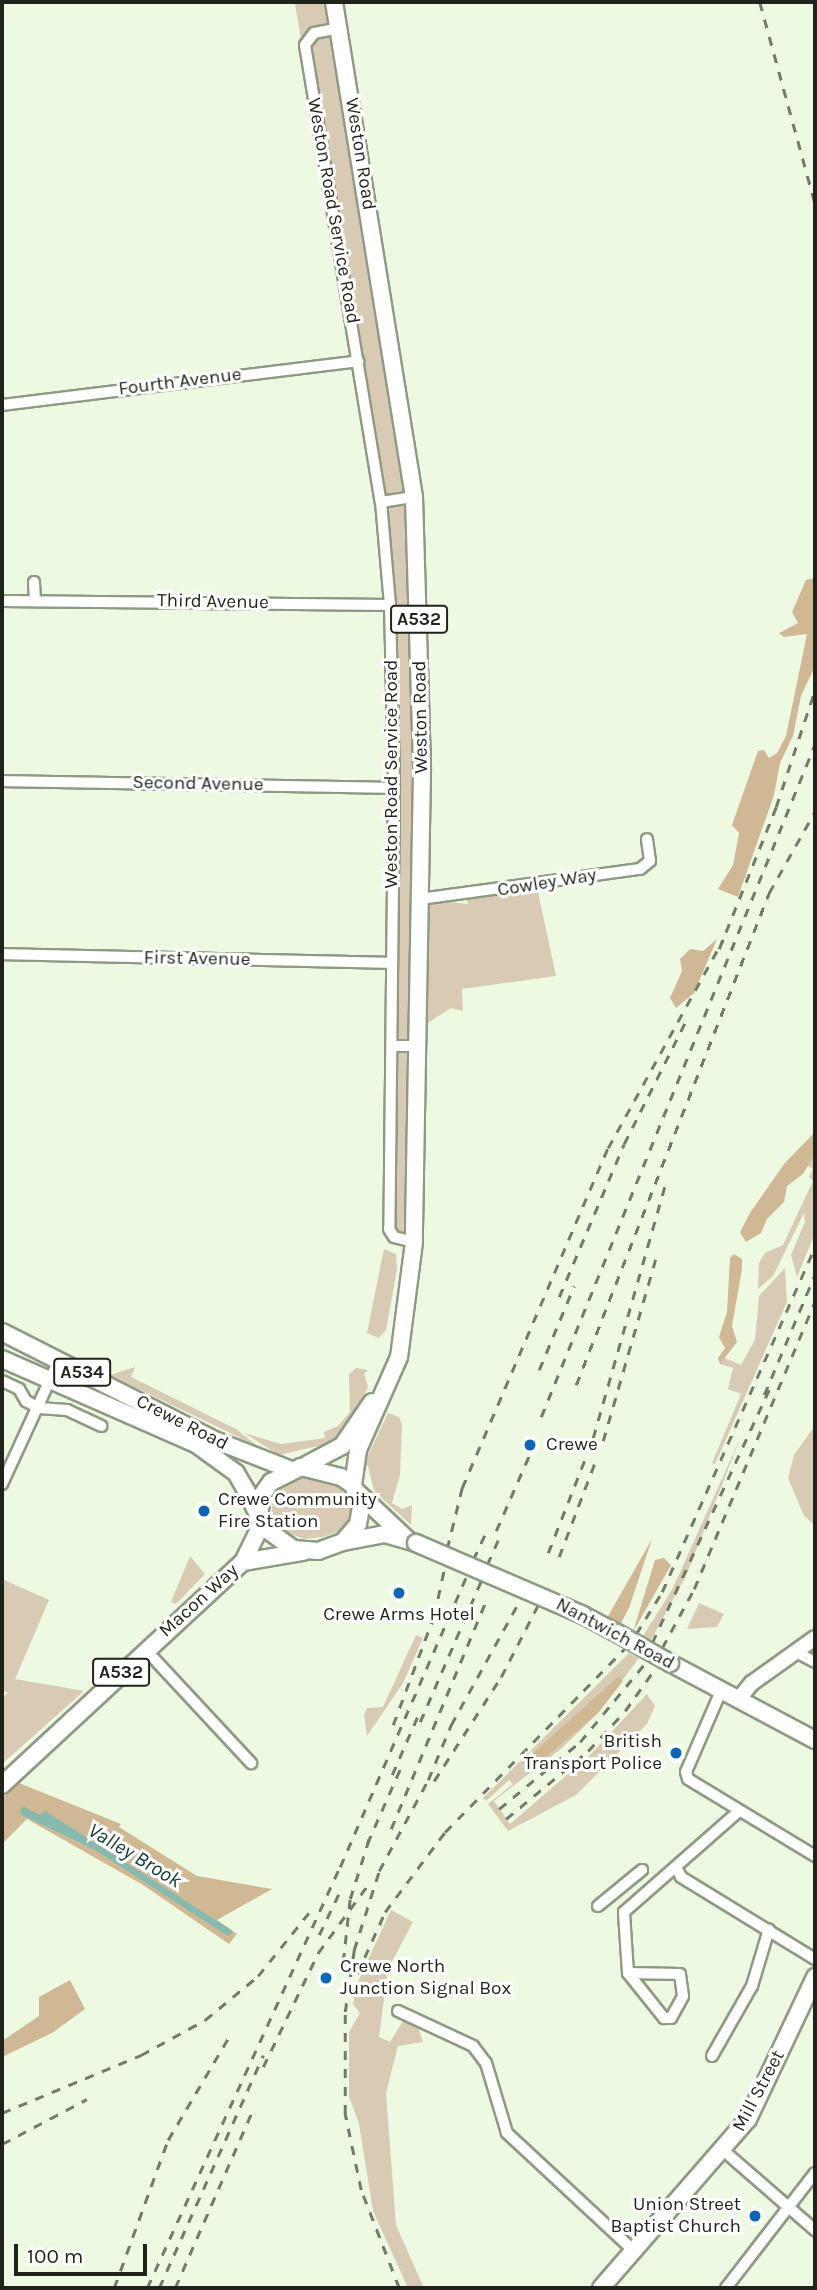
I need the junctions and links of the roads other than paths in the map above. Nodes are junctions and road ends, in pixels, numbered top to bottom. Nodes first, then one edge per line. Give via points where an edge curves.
1 (334, 2) edge
2 (340, 28) junction
3 (358, 361) junction
4 (2, 405) edge
5 (414, 497) junction
6 (381, 502) junction
7 (34, 582) dead end
8 (35, 600) junction
9 (2, 601) edge
10 (390, 605) junction
11 (2, 781) edge
12 (394, 788) junction
13 (648, 839) dead end
14 (420, 899) junction
15 (2, 954) edge
16 (391, 963) junction
17 (392, 1046) junction
18 (415, 1046) junction
19 (414, 1242) junction
20 (404, 1312) junction
21 (2, 1332) edge
22 (2, 1360) edge
23 (59, 1360) junction
24 (51, 1380) junction
25 (2, 1381) edge
26 (39, 1408) junction
27 (102, 1426) dead end
28 (295, 1468) junction
29 (2, 1484) edge
30 (354, 1488) junction
31 (260, 1520) junction
32 (343, 1542) junction
33 (412, 1542) junction
34 (306, 1552) junction
35 (243, 1562) junction
36 (815, 1638) edge
37 (145, 1649) junction
38 (796, 1652) junction
39 (815, 1662) edge
40 (720, 1691) junction
41 (738, 1700) junction
42 (815, 1740) edge
43 (251, 1763) dead end
44 (2, 1785) edge
45 (738, 1812) junction
46 (815, 1856) edge
47 (676, 1867) junction
48 (642, 1870) dead end
49 (624, 1885) junction
50 (634, 1899) junction
51 (598, 1906) dead end
52 (769, 1929) junction
53 (815, 1959) edge
54 (628, 1973) junction
55 (815, 1977) edge
56 (398, 2011) dead end
57 (712, 2056) dead end
58 (724, 2151) junction
59 (815, 2173) edge
60 (790, 2208) junction
61 (815, 2230) edge
62 (635, 2252) junction
63 (601, 2288) edge
64 (726, 2288) edge

1 - 2 main road, Weston Road / A532
2 - 3 street, Weston Road Service Road via 314,33 305,45
2 - 5 main road, Weston Road / A532
3 - 4 street, Fourth Avenue
3 - 6 street, Weston Road Service Road
5 - 6 street
5 - 14 main road, Weston Road / A532 via 422,757
6 - 10 street, Weston Road Service Road
7 - 8 street
8 - 9 street, Third Avenue
8 - 10 street, Third Avenue
10 - 12 street, Weston Road Service Road
11 - 12 street, Second Avenue
12 - 16 street, Weston Road Service Road
13 - 14 street, Cowley Way via 650,861 640,869
14 - 18 main road, Weston Road / A532
15 - 16 street, First Avenue
16 - 17 street, Weston Road Service Road
17 - 18 street
17 - 19 street, Weston Road Service Road via 389,1229 394,1237
18 - 19 main road, Weston Road / A532
19 - 20 main road, Weston Road / A532
20 - 28 main road, Weston Road / A532 via 380,1386 361,1421 342,1446
20 - 30 main road, Weston Road / A532 via 399,1357 358,1450
21 - 23 main road, Crewe Road / A534
22 - 24 main road, Crewe Road / A534
23 - 24 street
23 - 28 main road, Crewe Road / A534 via 217,1441
24 - 26 street
24 - 31 main road, Crewe Road / A534 via 196,1444 236,1473
25 - 26 street
26 - 27 street via 67,1410
26 - 29 street
28 - 30 main road, A534 via 330,1471
28 - 31 main road via 267,1487
30 - 32 main road via 361,1507 358,1524
30 - 33 main road, Nantwich Road / A534
31 - 34 main road, A534 via 280,1541
31 - 35 main road, Macon Way / A532
32 - 33 main road, Nantwich Road / A534 via 385,1534
32 - 34 main road, A534
33 - 40 main road, Nantwich Road / A534, bridge via 555,1601
34 - 35 main road, Macon Way
35 - 37 main road, Macon Way / A532
36 - 38 street
37 - 43 street
37 - 44 main road, Macon Way / A532
38 - 39 street
38 - 41 street via 752,1683
40 - 41 main road, Nantwich Road / A534
40 - 45 street via 685,1772 688,1779
41 - 42 main road, Nantwich Road / A534
45 - 46 street
45 - 47 street
47 - 50 street
47 - 52 street via 681,1877
48 - 49 street
49 - 50 street
49 - 51 street
50 - 54 street via 624,1912
52 - 53 street
52 - 57 street via 752,1986
54 - 54 street via 680,1974 683,1996 671,2018 664,2018
55 - 58 main road, Mill Street via 748,2119
56 - 62 street via 473,2046 486,2063 507,2133
58 - 60 street
58 - 62 main road, Mill Street
59 - 60 street
60 - 61 street
60 - 64 street
62 - 63 main road, Mill Street

